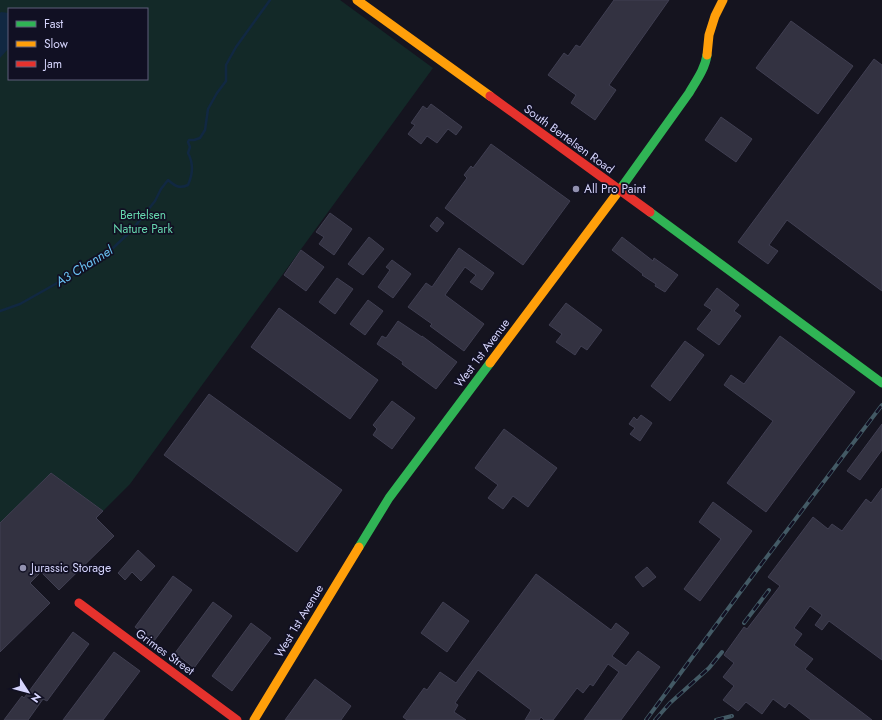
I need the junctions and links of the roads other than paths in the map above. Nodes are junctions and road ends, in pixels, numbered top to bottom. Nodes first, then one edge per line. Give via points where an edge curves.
1 (357, 0) edge
2 (723, 0) edge
3 (619, 190) junction
4 (882, 383) edge
5 (78, 603) dead end
6 (237, 720) edge
7 (254, 720) edge

1 - 3 street, South Bertelsen Road
2 - 3 street, West 1st Avenue via 709,35 706,60 699,77
3 - 4 street, South Bertelsen Road
3 - 7 street, West 1st Avenue via 389,498
5 - 6 street, Grimes Street

